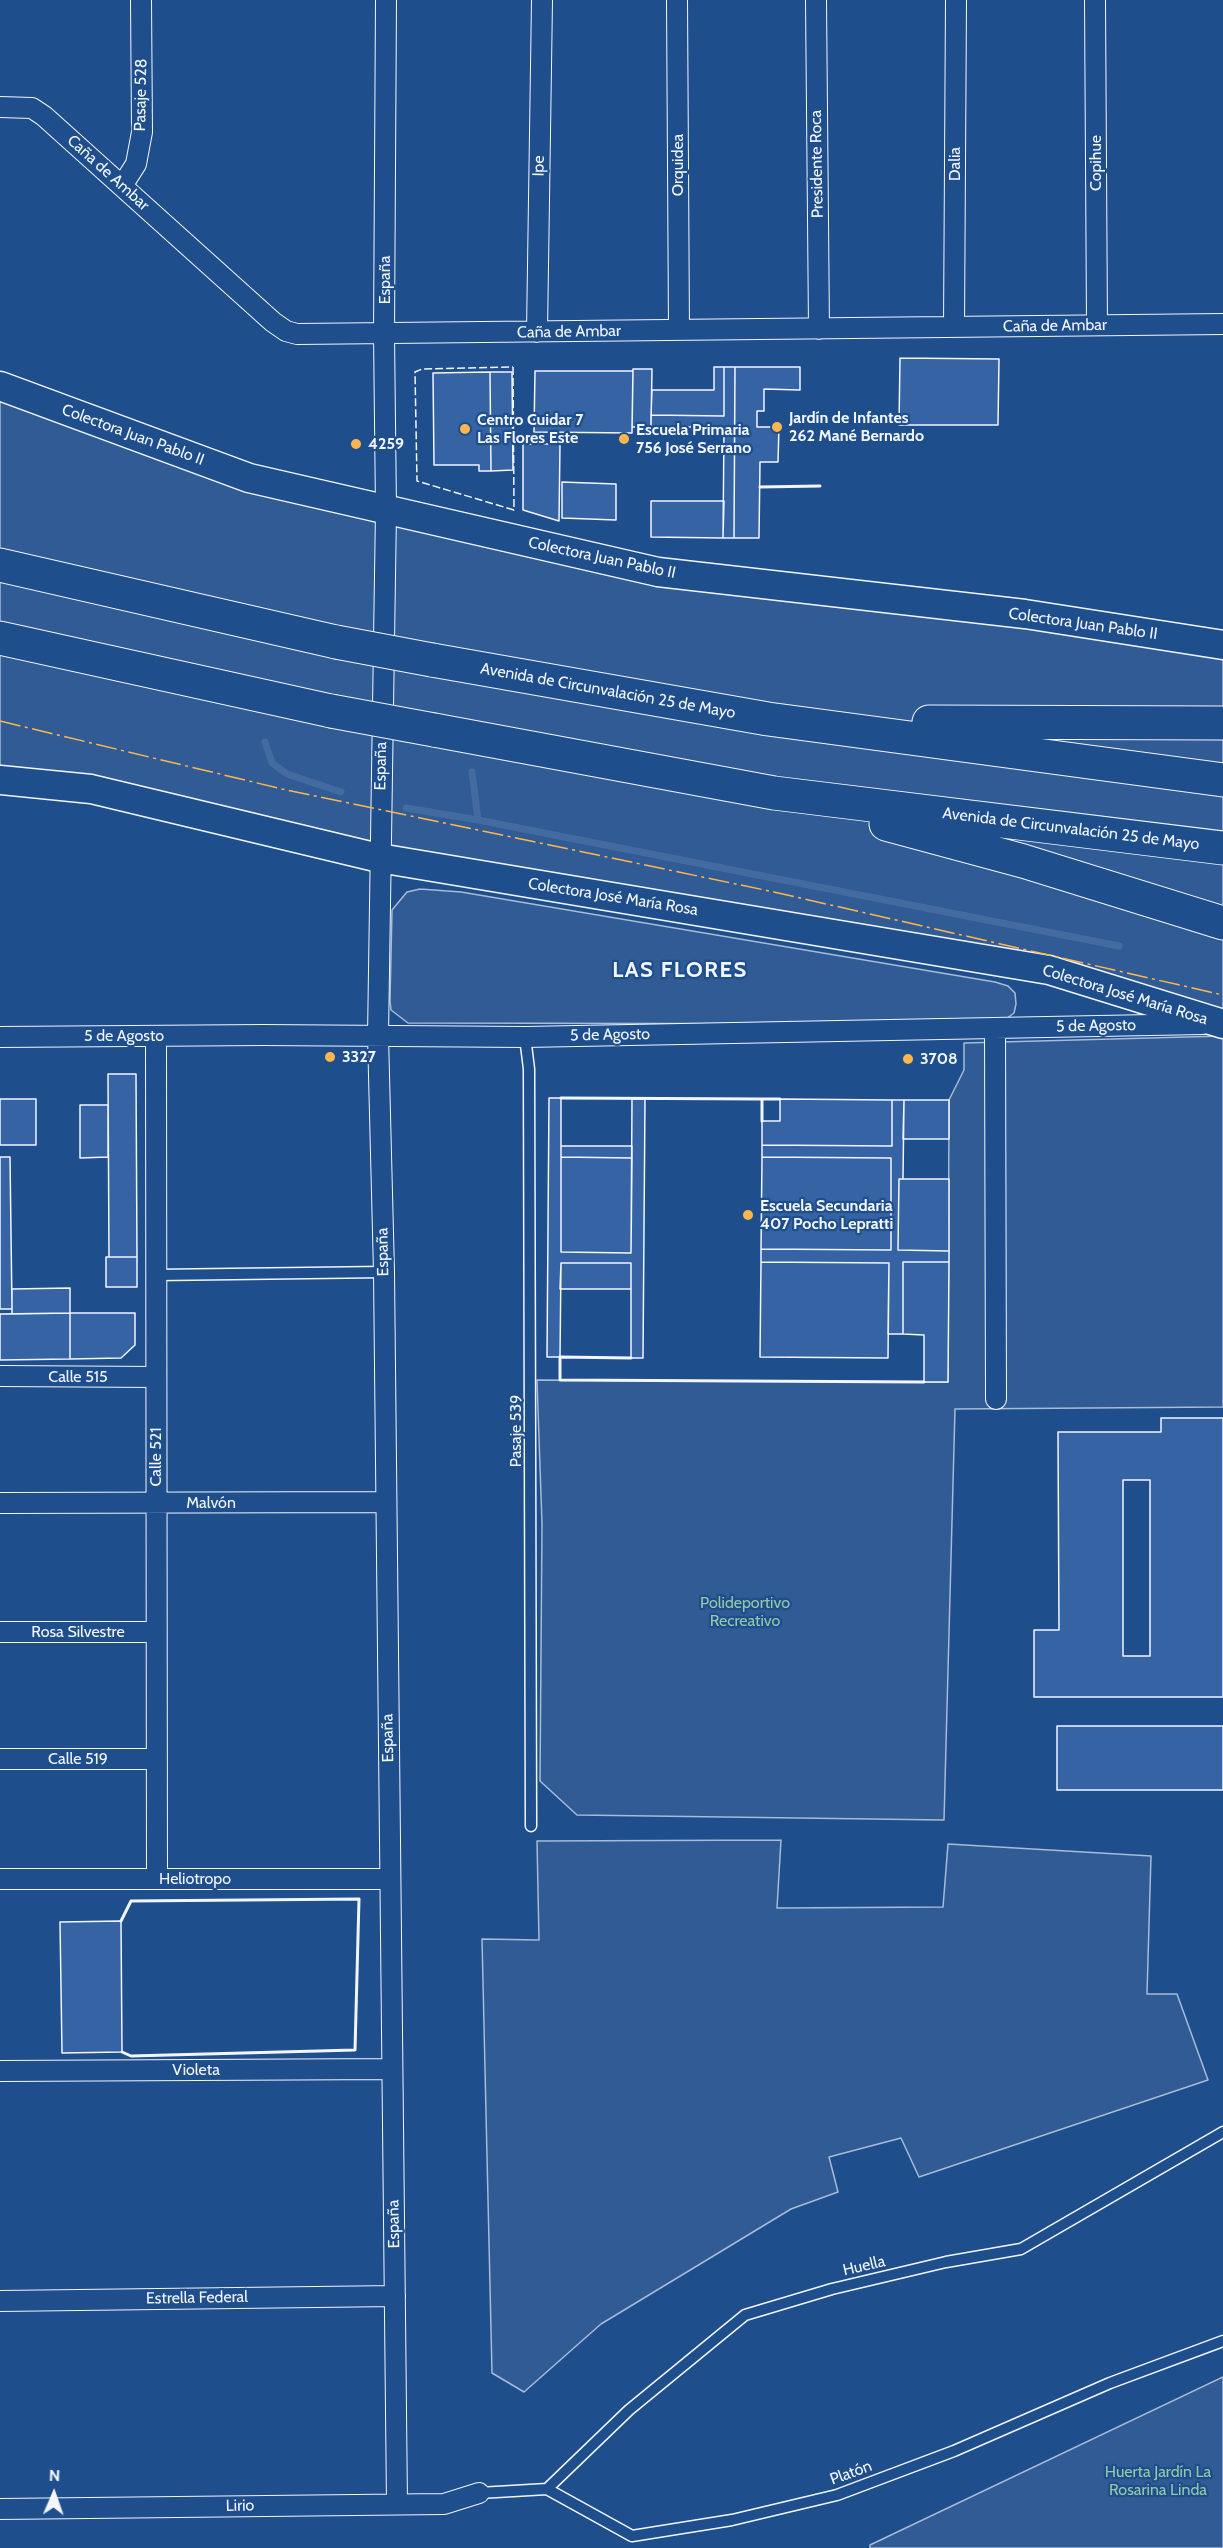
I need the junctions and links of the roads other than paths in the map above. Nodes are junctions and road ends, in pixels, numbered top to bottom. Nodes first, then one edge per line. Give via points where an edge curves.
1 (141, 0) edge
2 (386, 0) edge
3 (542, 0) edge
4 (678, 0) edge
5 (816, 0) edge
6 (956, 0) edge
7 (1095, 0) edge
8 (0, 107) edge
9 (122, 186) junction
10 (1223, 324) edge
11 (1097, 325) junction
12 (954, 327) junction
13 (819, 329) junction
14 (679, 330) junction
15 (537, 332) junction
16 (384, 334) junction
17 (0, 386) edge
18 (386, 510) junction
19 (0, 565) edge
20 (0, 638) edge
21 (1223, 645) edge
22 (768, 719) junction
23 (1223, 723) edge
24 (0, 780) edge
25 (1223, 780) edge
26 (774, 794) junction
27 (1223, 848) edge
28 (379, 858) junction
29 (1223, 923) edge
30 (1221, 1024) edge
31 (995, 1028) junction
32 (156, 1036) junction
33 (378, 1036) junction
34 (0, 1037) edge
35 (525, 1037) junction
36 (384, 1272) junction
37 (156, 1275) junction
38 (0, 1376) edge
39 (156, 1377) junction
40 (996, 1399) dead end
41 (156, 1502) junction
42 (386, 1502) junction
43 (0, 1503) edge
44 (0, 1632) edge
45 (156, 1632) junction
46 (0, 1759) edge
47 (156, 1759) junction
48 (531, 1826) dead end
49 (0, 1879) edge
50 (157, 1879) junction
51 (390, 1879) junction
52 (392, 2069) junction
53 (0, 2071) edge
54 (1223, 2132) edge
55 (395, 2296) junction
56 (0, 2301) edge
57 (1223, 2341) edge
58 (547, 2489) junction
59 (479, 2493) joint
60 (397, 2504) junction
61 (0, 2509) edge

1 - 9 street, Pasaje 528 via 142,132 136,164
2 - 16 street, España
3 - 15 street, Ipe
4 - 14 street, Orquidea
5 - 13 street, Presidente Roca
6 - 12 street, Dalia
7 - 11 street, Copihue
8 - 9 street, Caña de Ambar via 32,108
9 - 16 street, Caña de Ambar via 286,331
10 - 11 street, Caña de Ambar
11 - 12 street, Caña de Ambar
12 - 13 street, Caña de Ambar
13 - 14 street, Caña de Ambar
14 - 15 street, Caña de Ambar
15 - 16 street, Caña de Ambar
16 - 18 street, España
17 - 18 main road, Colectora Juan Pablo II via 249,478
18 - 21 main road, Colectora Juan Pablo II via 658,572 1025,614
18 - 28 street, España
19 - 22 highway, Avenida de Circunvalación 25 de Mayo, bridge via 336,642
20 - 26 highway, Avenida de Circunvalación 25 de Mayo, bridge via 331,711
22 - 23 highway
22 - 25 highway, Avenida de Circunvalación 25 de Mayo
24 - 28 main road, Colectora José María Rosa via 91,789
26 - 27 highway, Avenida de Circunvalación 25 de Mayo
26 - 29 highway via 1023,861
28 - 30 main road, Colectora José María Rosa via 1049,970
28 - 33 street, España
30 - 31 street, 5 de Agosto
31 - 35 street, 5 de Agosto
31 - 40 street
32 - 33 street, 5 de Agosto
32 - 34 street, 5 de Agosto
32 - 37 street, Calle 521
33 - 35 street, 5 de Agosto
33 - 36 street, España
35 - 48 lane, Pasaje 539 via 530,1069
36 - 37 lane
36 - 42 street, España
37 - 39 street, Calle 521
38 - 39 street, Calle 515
39 - 41 street, Calle 521
41 - 42 street, Malvón
41 - 43 street, Malvón
41 - 45 street, Calle 521
42 - 51 street, España
44 - 45 street, Rosa Silvestre
45 - 47 street, Calle 521
46 - 47 street, Calle 519
47 - 50 street, Calle 521
49 - 50 street, Heliotropo
50 - 51 street, Heliotropo
51 - 52 street, España
52 - 53 street, Violeta
52 - 55 street, España
54 - 58 lane, Huella via 1022,2249 832,2289 745,2315 629,2410
55 - 56 street, Estrella Federal
55 - 60 street, España
57 - 58 lane, Platón via 837,2495 732,2520 632,2536
58 - 59 lane
59 - 60 street, Lirio via 444,2504
60 - 61 street, Lirio

